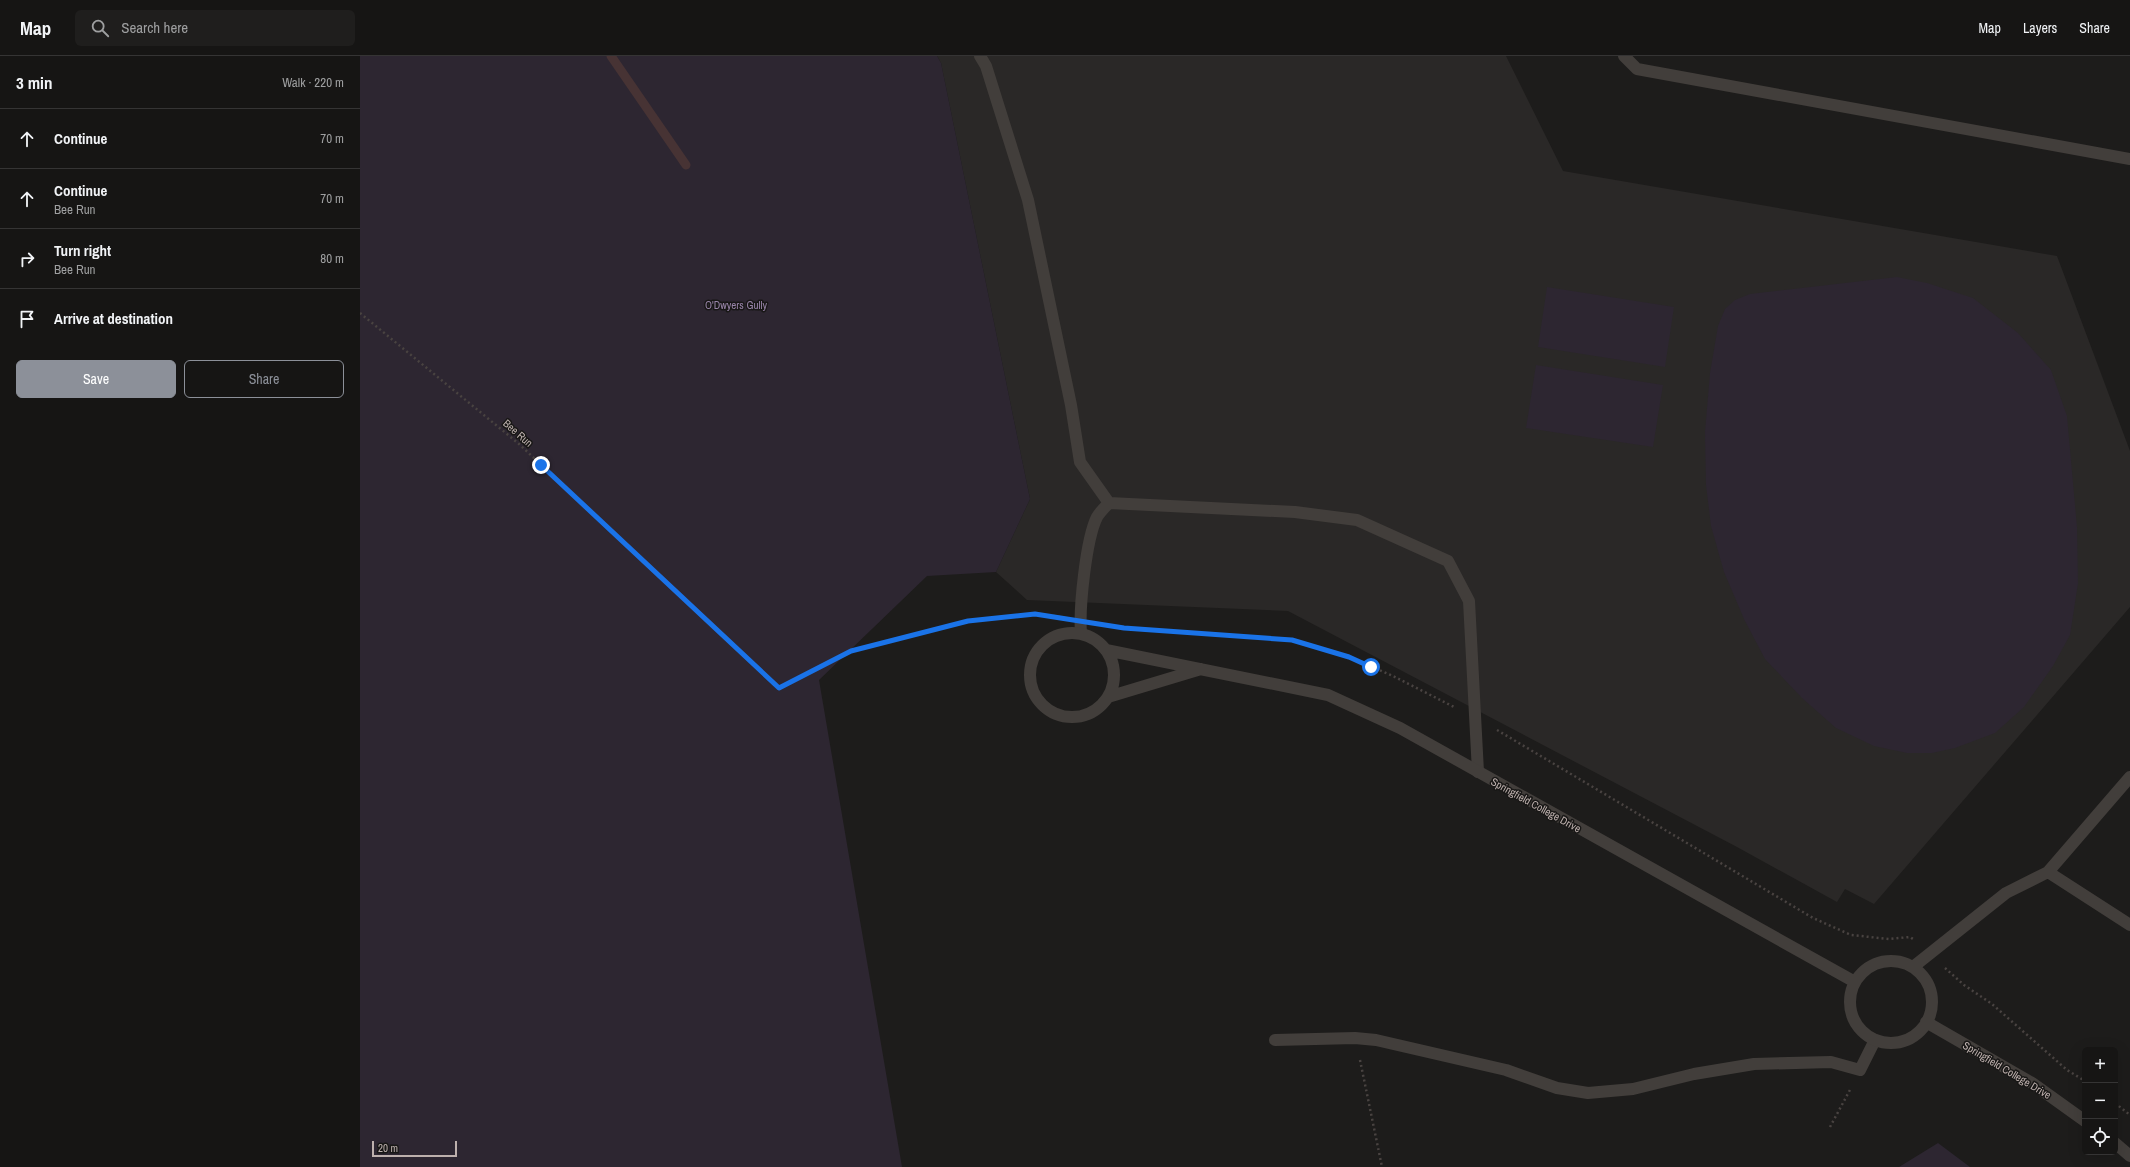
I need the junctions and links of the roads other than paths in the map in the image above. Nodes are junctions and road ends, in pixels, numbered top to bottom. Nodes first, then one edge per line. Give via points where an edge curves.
1 (980, 56) edge
2 (1624, 56) edge
3 (2130, 159) edge
4 (1109, 503) junction
5 (1081, 633) junction
6 (1106, 650) junction
7 (1202, 668) junction
8 (1108, 697) junction
9 (1478, 772) junction
10 (2130, 778) edge
11 (2048, 872) junction
12 (2130, 925) edge
13 (1912, 967) junction
14 (1855, 982) junction
15 (1926, 1022) junction
16 (1275, 1040) dead end
17 (1875, 1040) junction
18 (2082, 1119) edge
19 (2118, 1146) edge
20 (2130, 1156) edge

1 - 4 street via 986,66 1028,200 1071,405 1080,462
2 - 3 street via 1637,69
4 - 5 street via 1097,516 1088,542 1080,619
4 - 9 street via 1295,512 1357,520 1448,561 1469,601
5 - 6 street via 1091,636
5 - 8 street via 1060,634 1051,638 1036,652 1029,671 1033,691 1045,708 1063,716 1074,717 1094,711
6 - 7 street, Springfield College Drive
6 - 8 street via 1115,673
7 - 8 street, Springfield College Drive
7 - 9 street, Springfield College Drive via 1328,695 1400,728
9 - 14 street, Springfield College Drive
10 - 11 street
11 - 12 street
11 - 13 street via 2006,893
13 - 14 street via 1892,961 1880,962 1861,973
13 - 15 street via 1922,975 1932,998
14 - 17 street via 1850,995 1850,1008 1855,1022 1863,1032
15 - 17 street via 1910,1038 1898,1042
15 - 18 street, Springfield College Drive via 2032,1084
16 - 17 street via 1376,1040 1506,1070 1557,1088 1588,1093 1633,1089 1694,1074 1754,1064 1831,1062 1860,1070
19 - 20 street

